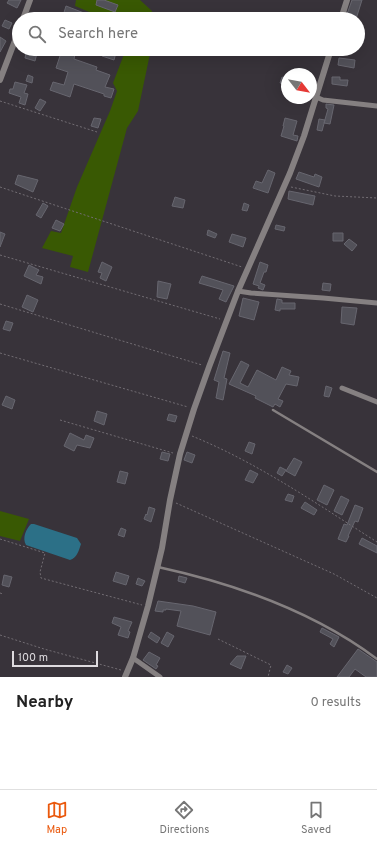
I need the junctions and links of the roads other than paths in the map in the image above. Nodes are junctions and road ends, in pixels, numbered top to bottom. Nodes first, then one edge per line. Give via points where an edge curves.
1 (30, 0) edge
2 (347, 0) edge
3 (26, 12) edge
4 (343, 12) edge
5 (12, 48) edge
6 (329, 56) edge
7 (0, 80) edge
8 (317, 94) edge
9 (317, 97) edge
10 (314, 104) edge
11 (377, 106) edge
12 (238, 291) junction
13 (377, 303) edge
14 (342, 388) dead end
15 (377, 402) edge
16 (273, 410) dead end
17 (377, 472) edge
18 (158, 566) junction
19 (132, 658) junction
20 (377, 659) edge
21 (126, 674) edge
22 (160, 677) edge

1 - 3 street
2 - 4 street
5 - 7 street
6 - 8 street
9 - 11 street
10 - 12 street via 284,186
12 - 13 street
12 - 18 street via 180,454
14 - 15 street
16 - 17 lane
18 - 19 street
18 - 20 lane via 272,600 313,618
19 - 21 street
19 - 22 street

